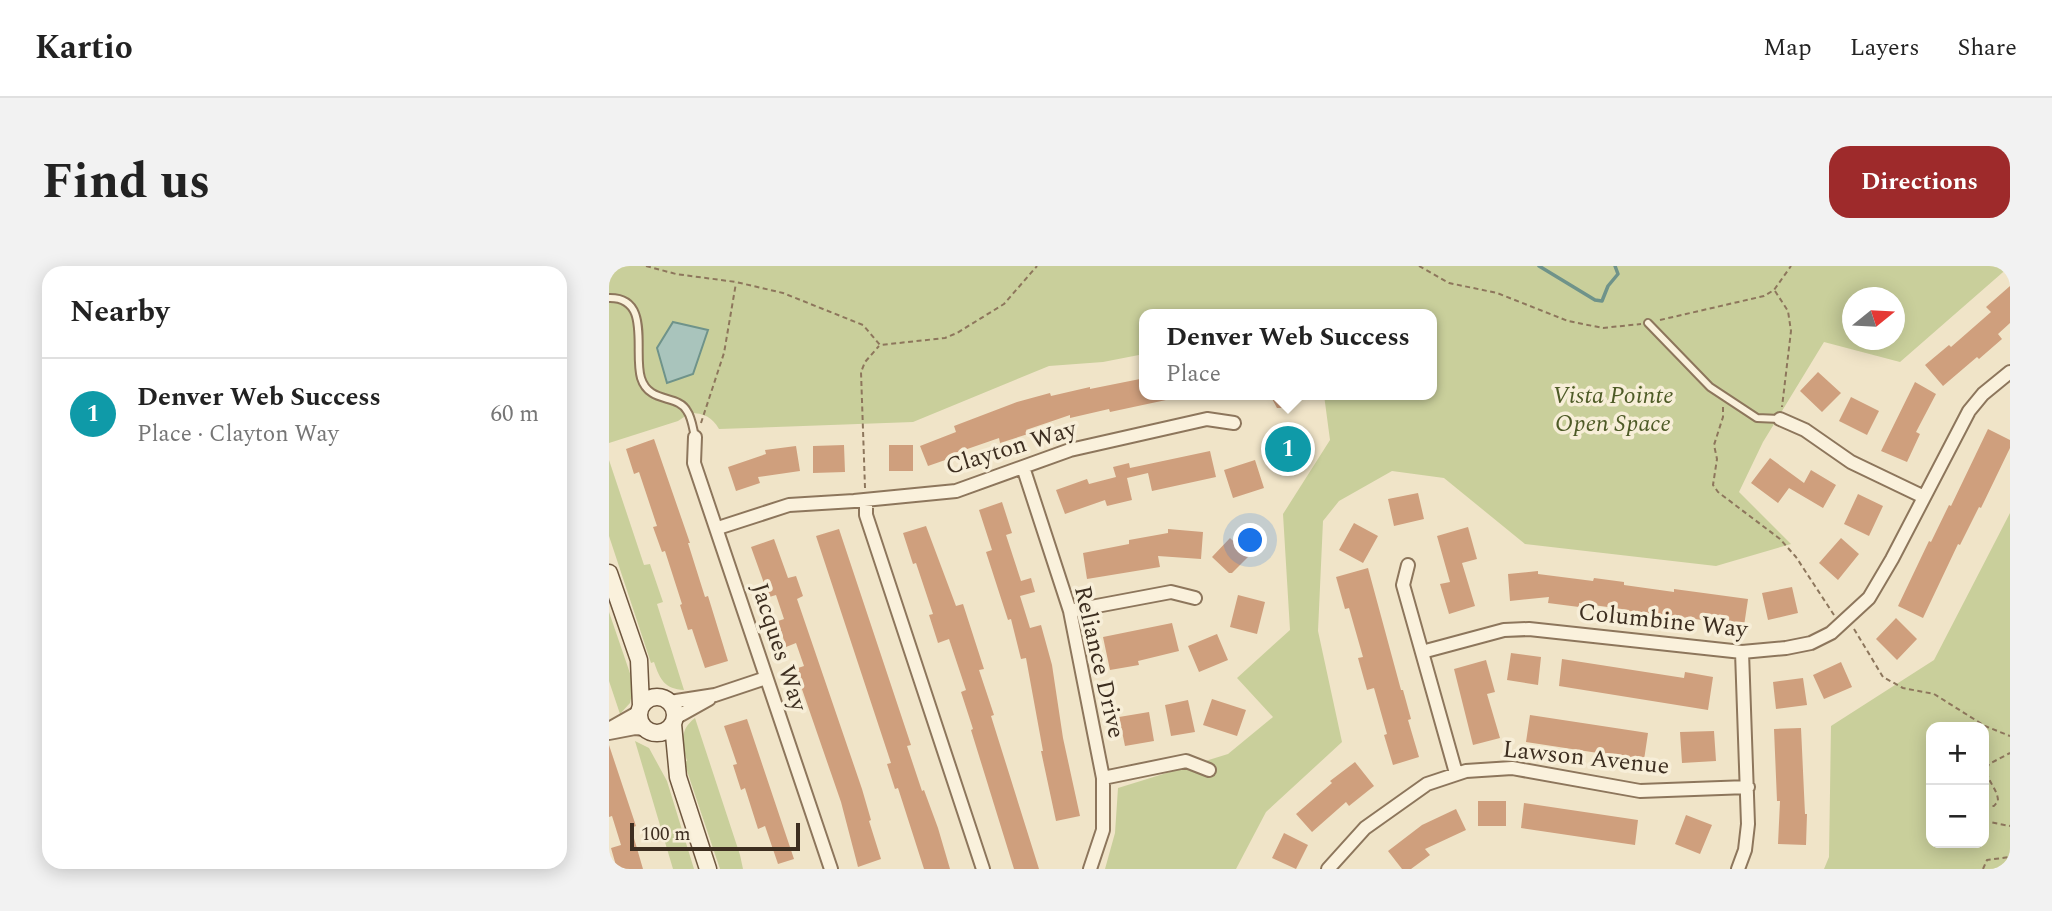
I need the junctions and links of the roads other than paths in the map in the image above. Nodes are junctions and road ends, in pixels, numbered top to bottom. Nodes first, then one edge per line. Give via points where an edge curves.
1 (609, 298) edge
2 (1648, 323) road end
3 (2010, 372) edge
4 (1780, 419) joint
5 (1234, 423) dead end
6 (695, 437) joint
7 (1023, 467) junction
8 (865, 494) junction
9 (1924, 497) junction
10 (718, 528) junction
11 (1408, 565) dead end
12 (609, 573) edge
13 (1195, 598) dead end
14 (1070, 611) junction
15 (1422, 652) junction
16 (1742, 652) junction
17 (639, 660) junction
18 (766, 678) junction
19 (715, 695) junction
20 (665, 699) junction
21 (640, 709) junction
22 (674, 721) junction
23 (650, 731) junction
24 (609, 732) edge
25 (1209, 770) dead end
26 (1456, 774) junction
27 (678, 777) junction
28 (1103, 778) junction
29 (1748, 787) junction
30 (708, 869) edge
31 (831, 869) edge
32 (983, 869) edge
33 (1090, 869) edge
34 (1328, 869) edge
35 (1738, 869) edge

1 - 6 lane via 632,306 639,322 643,386 687,409
2 - 4 lane via 1710,387 1757,418
3 - 9 street, Columbine Way via 1969,411
4 - 9 street via 1805,430 1851,462
5 - 7 street, Clayton Way via 1207,419 1070,450
6 - 10 street, Jacques Way via 694,463
7 - 8 street, Clayton Way via 956,491
7 - 14 street, Reliance Drive
8 - 10 street, Clayton Way via 789,505
8 - 32 street via 866,515
9 - 16 street, Columbine Way via 1869,598 1841,618 1831,633 1811,643
10 - 18 street, Jacques Way
11 - 15 street via 1403,585
12 - 17 street
13 - 14 street via 1171,592
14 - 28 street, Reliance Drive
15 - 16 street, Columbine Way via 1504,630 1529,629
15 - 26 street
16 - 29 street
17 - 20 street
17 - 21 street
18 - 19 street
18 - 31 street, Jacques Way
19 - 20 street
19 - 22 street
20 - 21 street via 649,698
20 - 22 street via 674,707
21 - 23 street via 641,724
21 - 24 street
22 - 23 street via 665,732
22 - 27 street
23 - 24 street
23 - 27 street
25 - 28 street via 1186,761
26 - 29 street, Lawson Avenue via 1512,768 1640,790
26 - 34 street, Lawson Avenue via 1427,784 1365,828
27 - 30 street
28 - 33 street, Reliance Drive via 1103,830
29 - 35 street via 1745,850

